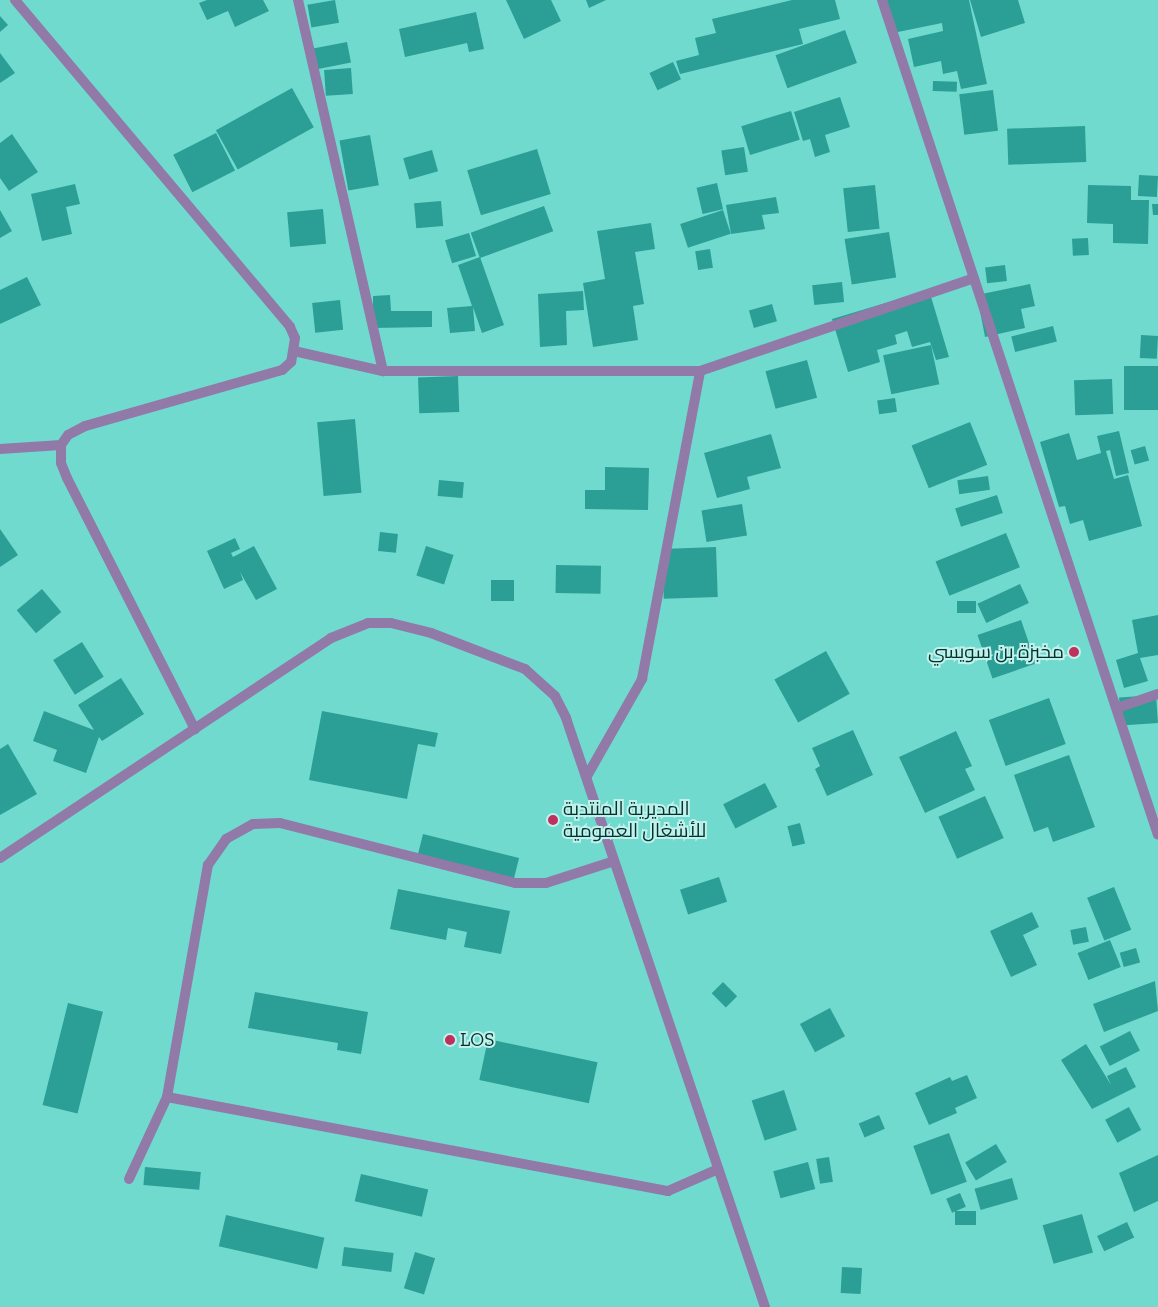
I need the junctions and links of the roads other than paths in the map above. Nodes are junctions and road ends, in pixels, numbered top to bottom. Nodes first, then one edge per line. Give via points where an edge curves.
1 (15, 0) edge
2 (298, 0) edge
3 (882, 0) edge
4 (974, 278) junction
5 (294, 351) junction
6 (384, 371) junction
7 (700, 371) junction
8 (61, 445) junction
9 (0, 450) edge
10 (1158, 694) edge
11 (1117, 708) junction
12 (196, 729) junction
13 (587, 776) junction
14 (1158, 835) edge
15 (0, 858) edge
16 (614, 861) junction
17 (167, 1097) junction
18 (716, 1170) junction
19 (129, 1179) dead end
20 (765, 1307) edge

1 - 5 street via 290,327 295,338
2 - 6 street
3 - 4 street
4 - 7 street
4 - 11 street
5 - 6 street
5 - 8 street via 291,362 282,370 85,426 68,435
6 - 7 street
7 - 13 street via 642,679
8 - 9 street
8 - 12 street via 61,463 67,478
10 - 11 street
11 - 14 street
12 - 13 street via 331,638 368,623 391,623 431,633 525,669 543,682 555,696
12 - 15 street
13 - 16 street
16 - 17 street via 546,883 515,883 280,823 253,824 226,839 208,864
16 - 18 street
17 - 18 street via 668,1191
17 - 19 street
18 - 20 street

